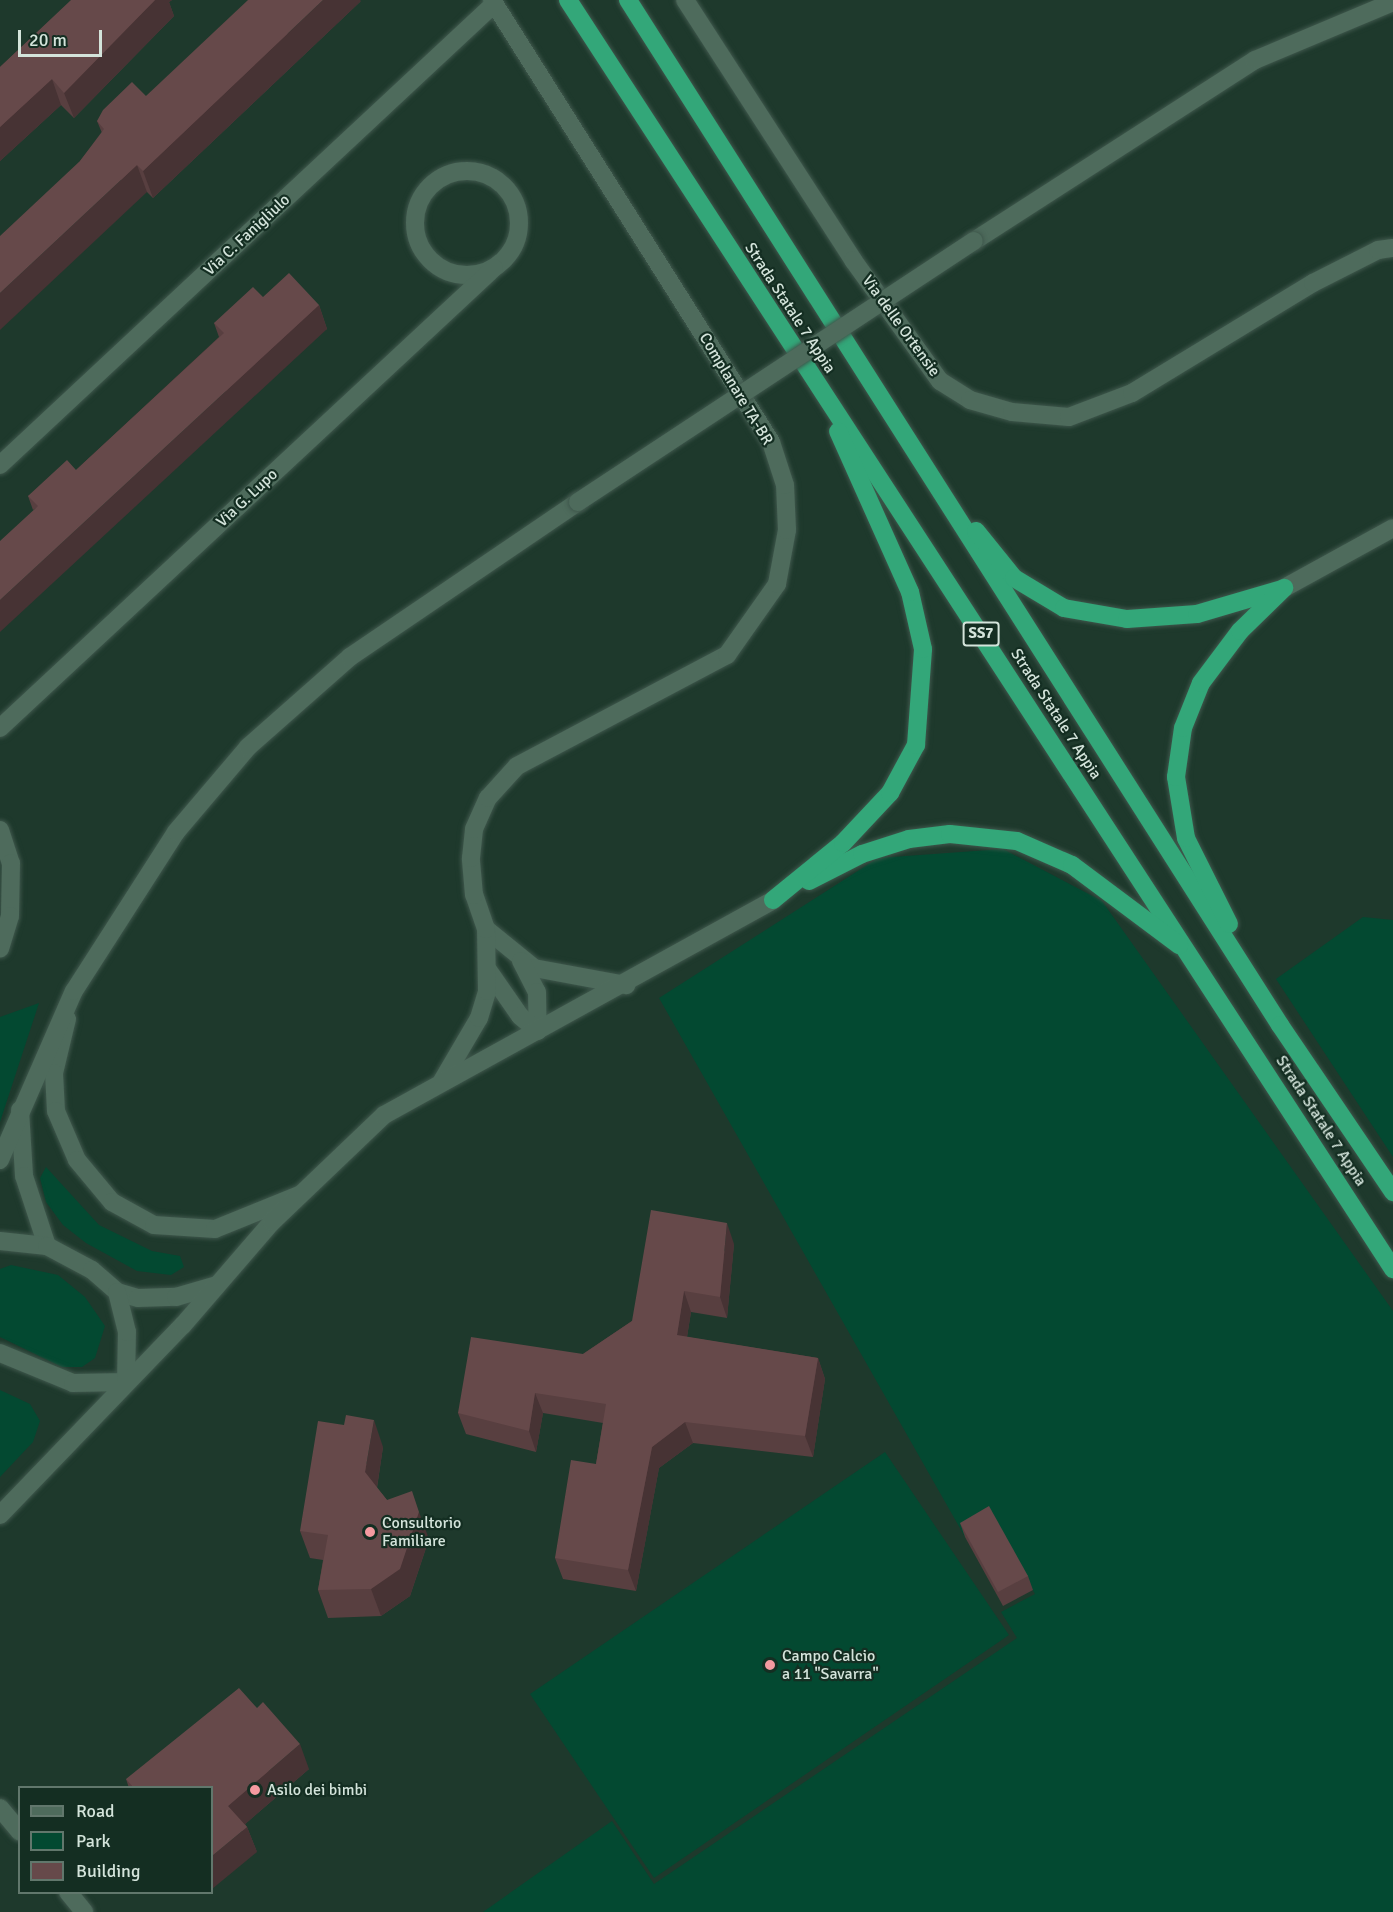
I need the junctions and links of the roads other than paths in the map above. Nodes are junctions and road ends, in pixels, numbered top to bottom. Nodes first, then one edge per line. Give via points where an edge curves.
1 (568, 0) edge
2 (628, 0) edge
3 (685, 0) edge
4 (493, 2) edge
5 (1393, 2) edge
6 (1393, 248) edge
7 (494, 268) junction
8 (824, 396) junction
9 (910, 445) junction
10 (0, 465) edge
11 (1393, 528) edge
12 (1284, 588) junction
13 (0, 728) edge
14 (0, 830) edge
15 (773, 900) junction
16 (486, 929) junction
17 (0, 948) edge
18 (1190, 954) junction
19 (520, 960) junction
20 (488, 970) junction
21 (626, 985) junction
22 (74, 991) junction
23 (1280, 1025) junction
24 (538, 1032) junction
25 (442, 1081) junction
26 (20, 1110) junction
27 (0, 1160) edge
28 (1393, 1192) edge
29 (301, 1194) junction
30 (0, 1241) edge
31 (47, 1246) junction
32 (1393, 1269) edge
33 (217, 1285) junction
34 (117, 1292) junction
35 (0, 1353) edge
36 (126, 1382) junction
37 (0, 1515) edge
38 (0, 1808) edge
39 (18, 1830) edge
40 (69, 1894) edge
41 (84, 1912) edge

1 - 8 highway, Strada Statale 7 Appia / SS7
2 - 9 highway, Strada Statale 7 Appia / SS7
3 - 6 street, Via delle Ortensie via 860,269 940,381 970,400 1012,412 1069,417 1132,393 1313,283 1378,250
4 - 10 street, Via C. Fanigliulo
4 - 16 street, Complanare TA-BR via 771,442 785,485 787,530 777,584 727,655 517,766 488,798 474,829 471,858 474,895
5 - 22 street, bridge via 1255,60 578,502 350,657 248,747 176,832
7 - 7 street via 513,249 520,222 513,196 494,177 467,170 441,177 421,196 414,222 421,249 441,268 467,276
7 - 13 street, Via G. Lupo
8 - 15 highway via 910,592 923,649 923,692 916,745 891,793 843,843
8 - 18 highway, Strada Statale 7 Appia / SS7
9 - 12 highway via 941,478 1014,578 1064,608 1127,619 1197,614
9 - 23 highway, Strada Statale 7 Appia / SS7
11 - 12 street
12 - 23 highway via 1240,631 1201,683 1183,728 1176,777 1186,838 1199,871 1255,964
14 - 17 street via 11,863 10,916
15 - 18 highway via 862,854 909,839 950,834 1017,842 1072,865
15 - 21 street
16 - 19 street
16 - 20 street
18 - 32 highway, Strada Statale 7 Appia / SS7
19 - 21 street via 563,977
19 - 24 street via 537,992
20 - 24 street via 520,1016
20 - 25 street via 479,1018
21 - 24 street
22 - 26 street
22 - 29 street via 54,1073 57,1111 76,1160 112,1202 154,1226 215,1229
23 - 28 highway, Strada Statale 7 Appia / SS7
24 - 25 street
25 - 29 street via 384,1115
26 - 27 street
26 - 31 street via 24,1176
29 - 33 street
30 - 31 street
31 - 34 street via 92,1270
33 - 34 street via 176,1297
33 - 36 street
34 - 36 street via 127,1332
35 - 36 street via 73,1383
36 - 37 street
38 - 39 street
40 - 41 street

